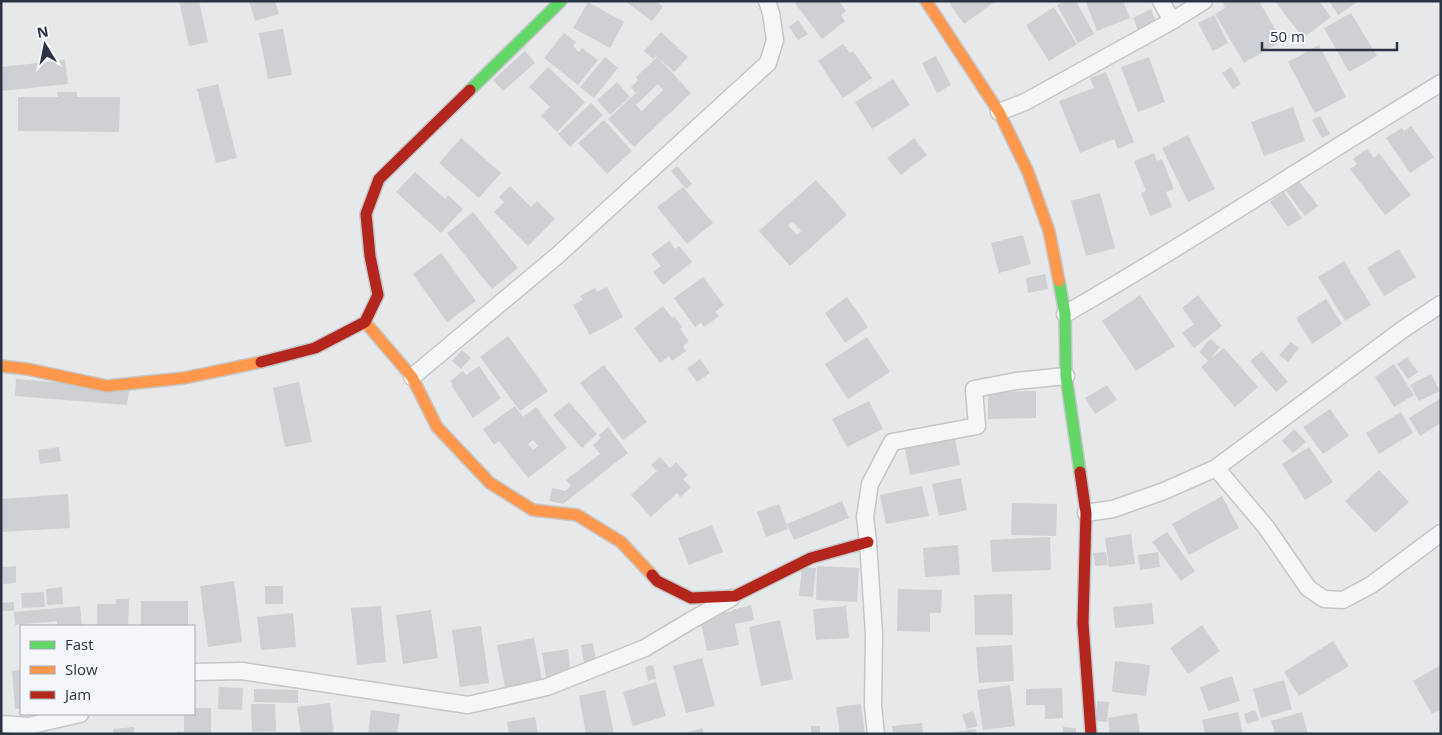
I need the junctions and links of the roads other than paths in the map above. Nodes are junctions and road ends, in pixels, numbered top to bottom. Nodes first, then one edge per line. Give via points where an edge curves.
1 (560, 1) edge
2 (767, 1) edge
3 (926, 1) edge
4 (1161, 1) edge
5 (1204, 1) edge
6 (1172, 21) junction
7 (1441, 83) edge
8 (999, 112) junction
9 (1441, 304) edge
10 (1065, 314) junction
11 (365, 322) junction
12 (1, 366) edge
13 (1066, 376) junction
14 (412, 377) junction
15 (1216, 468) junction
16 (1086, 513) junction
17 (1441, 533) edge
18 (868, 542) junction
19 (735, 596) junction
20 (195, 672) edge
21 (76, 715) edge
22 (1, 724) edge
23 (876, 734) edge
24 (1091, 734) edge

1 - 11 street via 379,179 366,214 378,295
2 - 14 street via 775,40 768,63 558,256
3 - 8 street
4 - 6 street
5 - 6 street
6 - 8 street via 1025,102
7 - 10 street via 1135,274
8 - 10 street via 1028,172 1049,232
9 - 15 street
10 - 13 street
11 - 12 street via 315,348 184,378 107,386
11 - 14 street
13 - 16 street
13 - 18 street via 974,389 978,426 892,442 870,484 865,517
14 - 19 street via 437,427 490,483 533,510 577,515 620,542 657,581 691,598
15 - 16 street via 1113,509
15 - 17 street via 1266,527 1308,588 1324,599 1343,600 1371,585
16 - 24 street via 1083,623
18 - 19 street via 812,558
18 - 23 street
19 - 20 street via 645,648 547,687 468,705 242,671
21 - 22 street via 28,726

